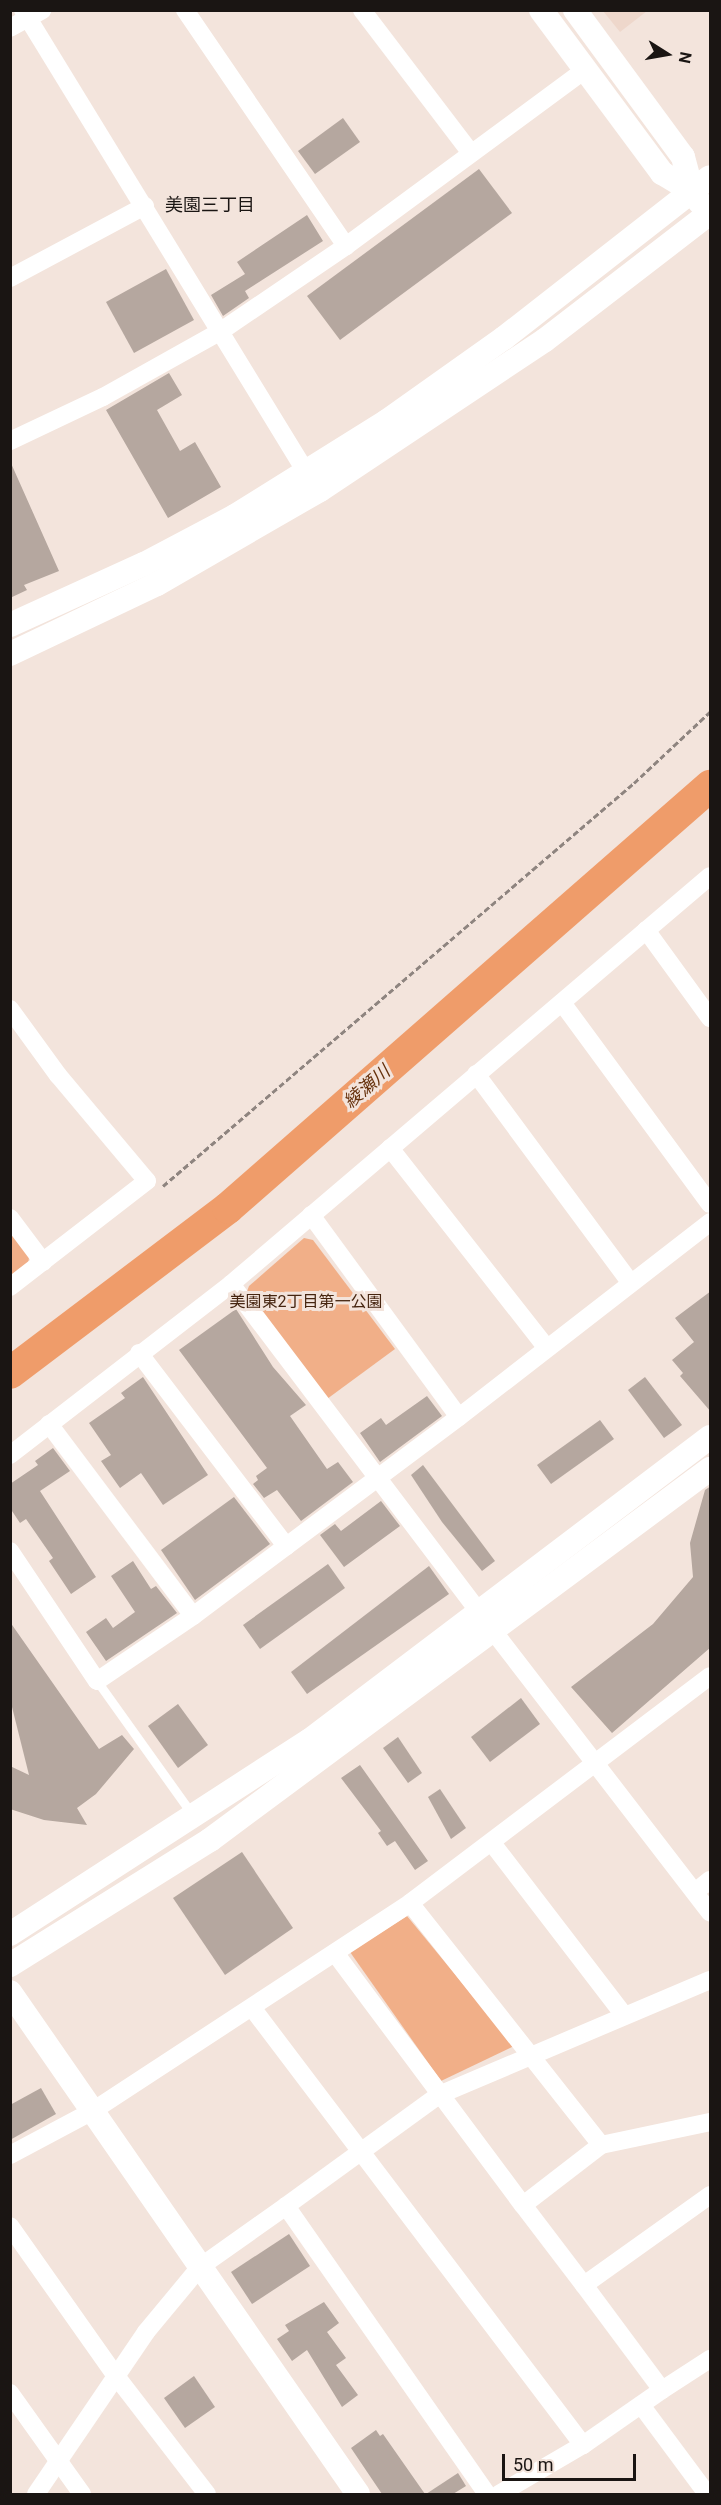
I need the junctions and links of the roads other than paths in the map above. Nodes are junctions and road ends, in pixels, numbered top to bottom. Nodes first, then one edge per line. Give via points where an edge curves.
1 (185, 10) edge
2 (362, 10) edge
3 (541, 10) edge
4 (575, 10) edge
5 (31, 14) edge
6 (10, 28) edge
7 (585, 70) junction
8 (471, 153) junction
9 (701, 184) edge
10 (145, 206) junction
11 (710, 215) edge
12 (346, 246) junction
13 (10, 278) edge
14 (221, 331) junction
15 (10, 441) edge
16 (306, 472) junction
17 (10, 625) edge
18 (10, 654) edge
19 (711, 876) edge
20 (646, 930) junction
21 (563, 1004) junction
22 (10, 1009) edge
23 (711, 1018) edge
24 (476, 1074) junction
25 (390, 1148) junction
26 (711, 1204) edge
27 (311, 1215) junction
28 (10, 1218) edge
29 (711, 1222) edge
30 (43, 1262) junction
31 (630, 1282) junction
32 (231, 1284) junction
33 (10, 1287) edge
34 (546, 1347) junction
35 (140, 1353) junction
36 (459, 1418) junction
37 (49, 1424) junction
38 (711, 1437) edge
39 (10, 1455) edge
40 (711, 1469) edge
41 (379, 1477) junction
42 (286, 1546) junction
43 (10, 1551) edge
44 (193, 1616) junction
45 (487, 1622) junction
46 (710, 1677) edge
47 (97, 1680) junction
48 (595, 1763) junction
49 (194, 1819) junction
50 (492, 1843) junction
51 (711, 1880) edge
52 (695, 1892) junction
53 (410, 1903) junction
54 (711, 1912) edge
55 (10, 1934) edge
56 (335, 1953) junction
57 (10, 1965) edge
58 (711, 1980) edge
59 (10, 1992) edge
60 (253, 2008) junction
61 (624, 2015) junction
62 (532, 2053) junction
63 (439, 2096) junction
64 (91, 2112) junction
65 (711, 2122) edge
66 (601, 2145) junction
67 (361, 2152) junction
68 (10, 2155) edge
69 (711, 2195) edge
70 (523, 2205) junction
71 (286, 2206) junction
72 (10, 2226) edge
73 (200, 2267) junction
74 (584, 2285) junction
75 (711, 2359) edge
76 (116, 2376) junction
77 (662, 2390) junction
78 (10, 2393) edge
79 (641, 2405) junction
80 (583, 2445) junction
81 (58, 2463) junction
82 (36, 2494) edge
83 (82, 2494) edge
84 (207, 2494) edge
85 (358, 2494) edge
86 (487, 2494) edge
87 (499, 2494) edge
88 (707, 2494) edge

1 - 12 street
2 - 8 street
3 - 7 street
4 - 9 street
5 - 6 street
5 - 10 street
7 - 8 street
7 - 9 street via 662,173
8 - 12 street
9 - 11 street
9 - 16 street via 442,384
10 - 13 street
10 - 14 street
11 - 18 street via 545,340 360,465 157,584
12 - 14 street
14 - 15 street via 103,397
14 - 16 street
16 - 17 street via 144,564
19 - 20 street
20 - 21 street
20 - 23 street
21 - 24 street
21 - 26 street
22 - 30 street via 58,1075 147,1181
24 - 25 street
24 - 31 street
25 - 27 street
25 - 34 street
27 - 32 street
27 - 36 street
28 - 30 street
29 - 31 street
30 - 33 street
31 - 34 street
32 - 35 street
32 - 41 street
34 - 36 street
35 - 37 street
35 - 42 street
36 - 41 street
37 - 39 street
37 - 44 street
38 - 45 street
40 - 45 street
41 - 42 street
41 - 45 street
42 - 44 street
43 - 47 street
44 - 47 street
45 - 48 street
45 - 49 street
45 - 57 street via 210,1840
46 - 48 street
47 - 49 lane
48 - 50 street
48 - 52 street
49 - 55 street
50 - 53 street
50 - 61 street
51 - 52 street
52 - 54 street
53 - 56 street
53 - 62 street
56 - 60 street
56 - 63 street
58 - 61 street
59 - 64 street
60 - 64 street
60 - 67 street
61 - 62 street
62 - 63 street
62 - 66 street
63 - 67 street
63 - 70 street
64 - 68 street
64 - 73 street
65 - 66 street
66 - 70 street
67 - 71 street
67 - 80 street
69 - 74 street
70 - 74 street
71 - 73 street
71 - 86 street
72 - 76 street
73 - 76 street via 146,2332
73 - 85 street
74 - 77 street
75 - 77 street
76 - 81 street
76 - 84 street
77 - 79 street
78 - 81 street
79 - 80 street
79 - 88 street
80 - 87 street
81 - 82 street
81 - 83 street

